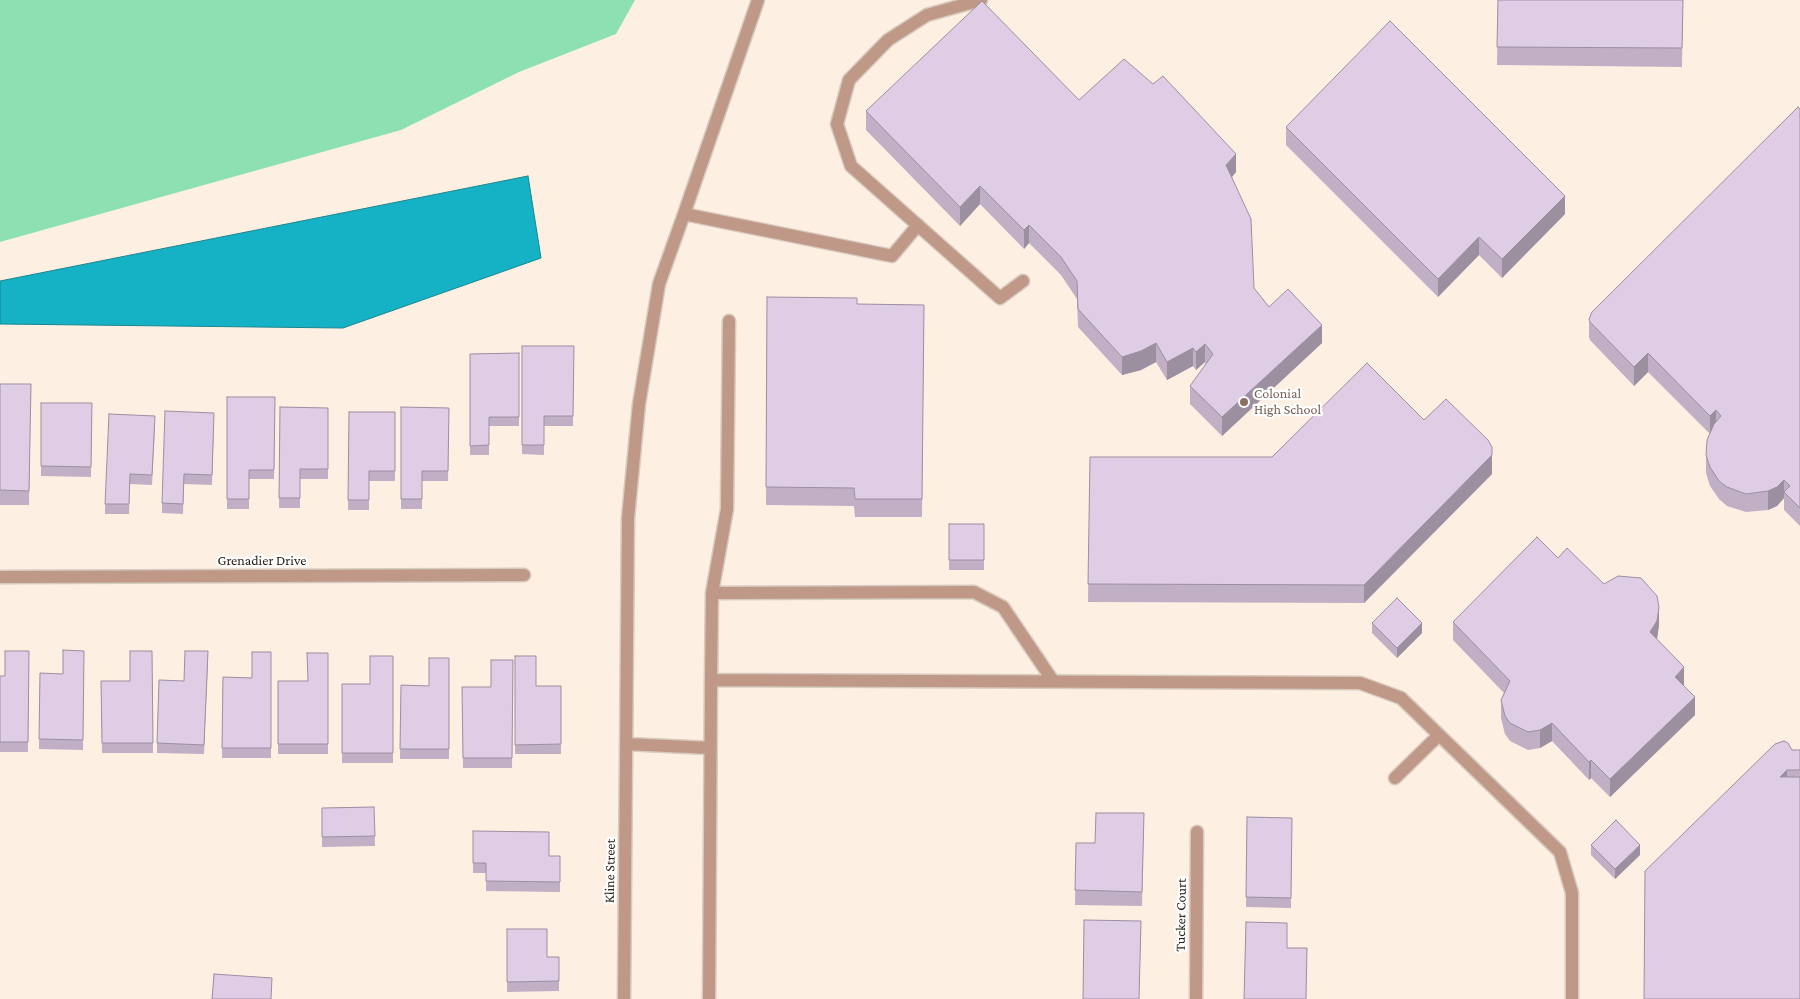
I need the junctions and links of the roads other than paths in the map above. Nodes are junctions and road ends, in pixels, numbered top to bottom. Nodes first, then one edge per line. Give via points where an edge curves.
1 (758, 0) edge
2 (981, 0) edge
3 (684, 214) junction
4 (918, 225) junction
5 (1023, 281) dead end
6 (729, 321) dead end
7 (524, 575) dead end
8 (0, 577) edge
9 (712, 593) junction
10 (711, 680) junction
11 (1053, 681) junction
12 (1439, 735) junction
13 (626, 744) junction
14 (710, 748) junction
15 (1395, 778) dead end
16 (1197, 832) dead end
17 (624, 999) edge
18 (709, 999) edge
19 (1196, 999) edge
20 (1572, 999) edge

1 - 3 street, Kline Street
2 - 4 street via 927,14 888,40 849,80 837,124 851,166
3 - 4 street via 892,256
3 - 13 street, Kline Street via 659,284 640,404 628,518
4 - 5 street via 1000,298
6 - 9 street via 727,509
7 - 8 street, Grenadier Drive
9 - 10 street
9 - 11 street via 974,592 1003,607
10 - 11 street
10 - 14 street
11 - 12 street via 1360,683 1401,698
12 - 15 street
12 - 20 street via 1560,852 1572,893
13 - 14 street
13 - 17 street, Kline Street
14 - 18 street
16 - 19 street, Tucker Court

